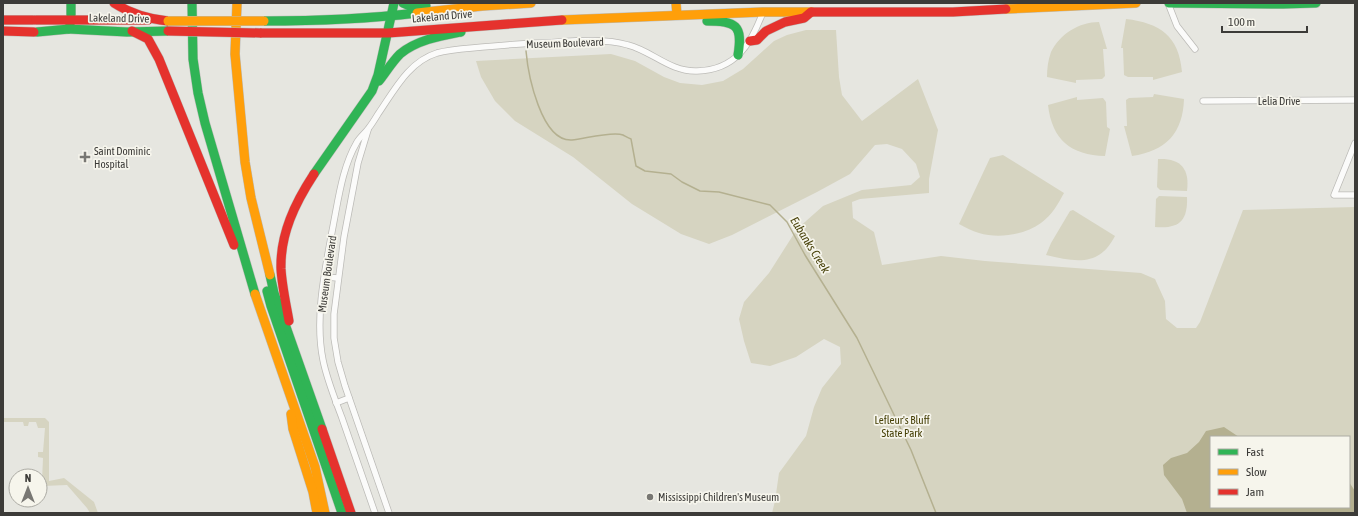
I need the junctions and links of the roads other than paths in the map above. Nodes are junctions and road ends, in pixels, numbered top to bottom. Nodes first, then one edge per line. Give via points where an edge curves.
1 (71, 3) edge
2 (114, 3) edge
3 (192, 3) edge
4 (237, 3) edge
5 (394, 3) edge
6 (402, 3) edge
7 (531, 3) edge
8 (676, 3) edge
9 (1136, 3) edge
10 (1168, 3) edge
11 (1316, 3) edge
12 (1045, 5) edge
13 (482, 6) junction
14 (764, 7) edge
15 (953, 7) edge
16 (811, 12) junction
17 (680, 15) junction
18 (392, 16) junction
19 (3, 20) edge
20 (154, 20) junction
21 (493, 24) junction
22 (70, 25) junction
23 (3, 31) edge
24 (132, 31) junction
25 (388, 33) junction
26 (750, 41) junction
27 (1195, 49) dead end
28 (738, 55) junction
29 (372, 91) junction
30 (1355, 100) edge
31 (1203, 101) dead end
32 (368, 130) junction
33 (1355, 143) edge
34 (1355, 195) edge
35 (251, 198) junction
36 (325, 277) junction
37 (338, 278) junction
38 (257, 303) junction
39 (296, 356) junction
40 (286, 388) junction
41 (349, 398) junction
42 (336, 403) junction
43 (317, 513) edge
44 (325, 513) edge
45 (342, 513) edge
46 (351, 513) edge
47 (375, 513) edge
48 (388, 513) edge

1 - 22 main road
2 - 20 main road via 126,11
3 - 38 main road via 193,59 198,94
4 - 35 main road via 235,54
5 - 18 main road
6 - 13 main road via 415,7
7 - 13 main road, Lakeland Drive
8 - 17 main road
9 - 12 main road, Lakeland Drive
10 - 11 main road
10 - 27 street via 1177,26
12 - 15 main road, Lakeland Drive
13 - 18 main road, Lakeland Drive
14 - 16 main road, Lakeland Drive
14 - 17 main road, Lakeland Drive
14 - 26 street, Museum Boulevard
15 - 16 main road, Lakeland Drive
16 - 26 main road via 804,18 785,22 766,31 757,40
17 - 21 main road, Lakeland Drive
17 - 28 main road via 691,21 729,21 735,26 740,37
18 - 20 main road, Lakeland Drive, bridge via 289,21
18 - 25 main road
19 - 22 main road, Lakeland Drive via 35,20
20 - 22 main road, Lakeland Drive
21 - 25 main road, Lakeland Drive
21 - 29 main road via 433,38 409,47 394,60
22 - 23 main road, Lakeland Drive via 36,32
22 - 24 main road, Lakeland Drive
24 - 25 main road, Lakeland Drive, bridge
24 - 38 main road via 148,39 159,58
25 - 29 main road
26 - 28 street, Museum Boulevard
28 - 32 street, Museum Boulevard via 713,68 697,71 683,70 630,45 612,41 501,45 437,53 423,59 406,73
29 - 39 main road via 307,185 291,214 283,239 281,269
30 - 31 street, Lelia Drive
32 - 36 street, Museum Boulevard via 357,140 342,181
32 - 37 street, Museum Boulevard via 358,162
33 - 34 street via 1334,195
35 - 39 main road via 274,293
35 - 45 main road via 258,251 271,306
36 - 37 street
36 - 42 street, Museum Boulevard via 320,308 320,332 323,359
37 - 41 street, Museum Boulevard via 334,338
38 - 40 main road
39 - 46 main road
40 - 43 main road via 293,429
40 - 44 main road via 315,467
41 - 42 street
41 - 48 street, Museum Boulevard
42 - 47 street, Museum Boulevard

